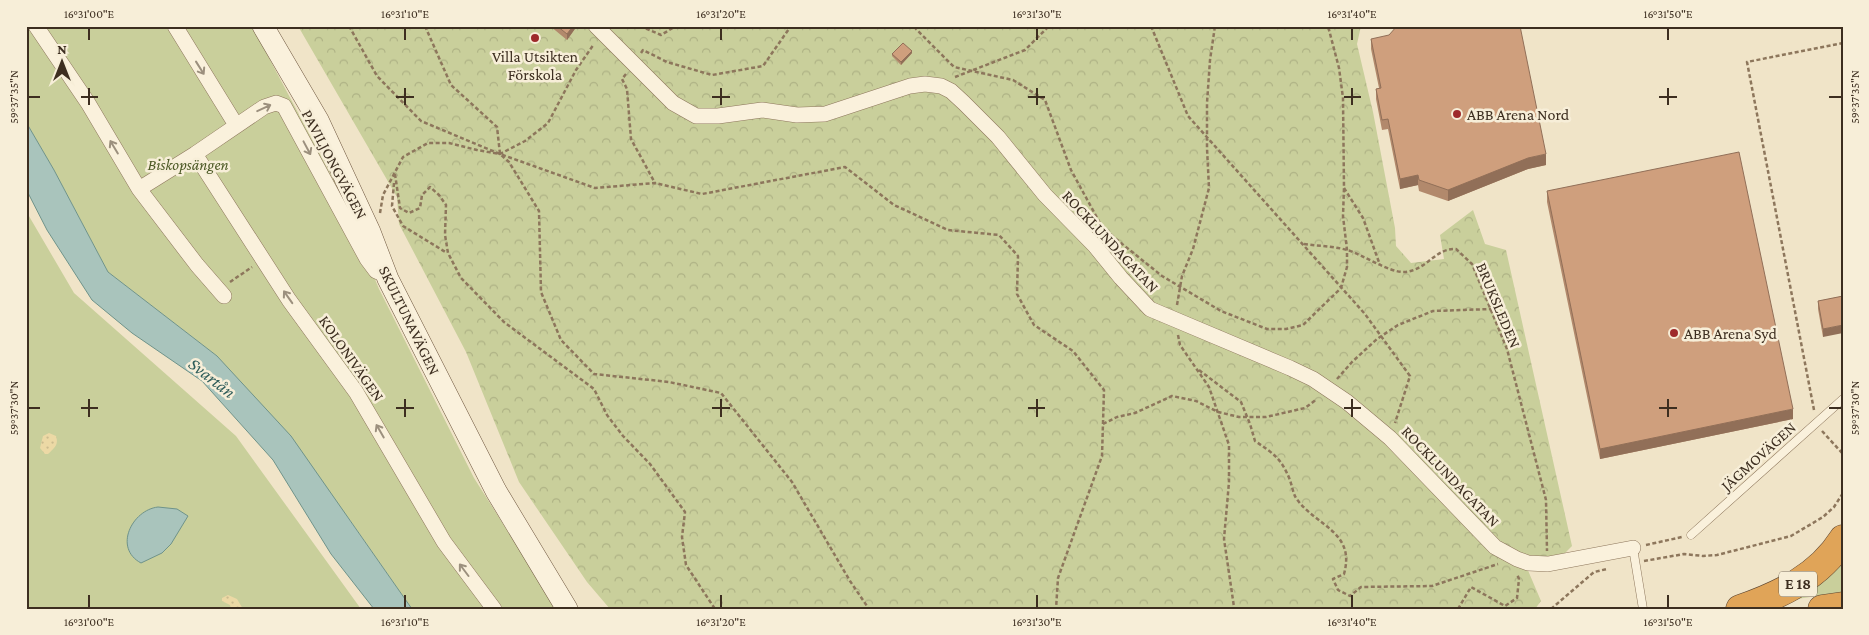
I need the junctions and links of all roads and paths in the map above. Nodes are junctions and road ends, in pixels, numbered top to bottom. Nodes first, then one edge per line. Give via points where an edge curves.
1 (36, 26) edge
2 (175, 26) edge
3 (264, 26) edge
4 (350, 26) edge
5 (426, 26) edge
6 (640, 26) edge
7 (676, 26) edge
8 (791, 26) edge
9 (916, 26) edge
10 (1049, 26) edge
11 (1151, 26) edge
12 (1215, 26) edge
13 (1328, 26) edge
14 (597, 33) edge
15 (1843, 42) edge
16 (633, 63) junction
17 (970, 71) junction
18 (941, 86) junction
19 (236, 125) junction
20 (1207, 136) junction
21 (195, 154) junction
22 (500, 154) junction
23 (395, 174) junction
24 (655, 183) junction
25 (139, 188) junction
26 (1344, 188) junction
27 (379, 220) dead end
28 (1303, 244) junction
29 (1347, 250) junction
30 (448, 253) junction
31 (263, 260) junction
32 (1380, 265) junction
33 (387, 276) junction
34 (1180, 287) junction
35 (1341, 288) junction
36 (221, 293) joint
37 (1490, 309) junction
38 (1174, 320) junction
39 (1381, 336) junction
40 (1196, 367) junction
41 (1328, 390) junction
42 (1843, 399) edge
43 (1218, 412) junction
44 (1247, 417) junction
45 (1816, 422) junction
46 (1103, 424) junction
47 (1390, 438) junction
48 (1843, 454) edge
49 (1843, 494) edge
50 (1691, 534) joint
51 (1843, 539) edge
52 (1634, 555) junction
53 (1502, 564) dead end
54 (1548, 564) junction
55 (1515, 571) dead end
56 (1843, 606) edge
57 (1234, 607) dead end
58 (494, 609) edge
59 (567, 609) edge
60 (715, 609) edge
61 (869, 609) edge
62 (1056, 609) edge
63 (1458, 609) edge
64 (1551, 609) edge
65 (1642, 609) edge
66 (1740, 609) edge
67 (1822, 609) edge

25 -> 1 street
2 -> 19 street
3 - 33 street, SKULTUNAVÄGEN via 318,120
4 - 22 path via 377,76 421,121
5 - 22 path via 451,85 498,127
6 - 7 path via 661,35
8 - 16 path via 763,66 712,75 667,62 643,50
9 - 17 path via 954,67
10 - 17 path via 1025,50
11 - 20 path via 1188,116
12 - 20 path via 1209,69
13 - 26 path via 1343,98
14 - 16 street
14 - 22 path via 548,123 525,141
15 - 45 path via 1747,62
16 - 18 street via 673,103 696,116 762,110 797,115 826,114 910,86
16 - 24 path via 622,80 627,89 631,139
17 - 18 path
17 - 34 path via 1012,80 1045,100 1071,170 1101,225 1116,240
18 - 38 street, ROCKLUNDAGATAN via 964,103 998,137 1045,196 1095,246 1150,309
19 - 21 street, PAVILJONGVÄGEN
19 -> 33 street, PAVILJONGVÄGEN via 264,107 276,103 284,106 366,259 376,271
20 - 28 path
20 - 34 path via 1209,188
21 - 25 street, PAVILJONGVÄGEN
21 - 31 street, KOLONIVÄGEN
22 - 23 path via 449,142 428,142 404,157
22 - 24 path via 595,188
22 - 61 path via 509,162 539,210 540,292 561,340 594,374 669,382 721,393 792,482
23 - 27 path via 383,195
23 - 30 path via 392,206 402,226
23 - 30 path via 400,208 409,213 420,208 422,195 430,186 446,205
24 - 46 path via 702,194 845,167 894,205 948,230 999,235 1018,256 1017,294 1034,324 1073,351 1104,390
25 - 36 street
26 - 29 path
26 - 32 path via 1363,218
28 - 29 path, BRUKSLEDEN
28 - 35 path
29 - 32 path, BRUKSLEDEN
29 - 35 path via 1347,267
30 - 60 path via 461,278 504,322 594,389 607,415 650,464 685,512 682,537 686,565
31 - 36 path
58 -> 31 street, KOLONIVÄGEN via 444,542 356,392
32 - 37 path, BRUKSLEDEN via 1404,272 1424,266 1446,249 1456,249 1472,264
33 - 59 street, SKULTUNAVÄGEN via 496,492
34 - 35 path via 1221,312 1267,328 1286,330 1303,325
34 - 38 path
35 - 39 path
37 - 39 path via 1432,311
37 - 54 path, BRUKSLEDEN via 1507,349 1546,500
38 - 40 path via 1180,345
38 - 41 street, ROCKLUNDAGATAN via 1290,368
39 - 41 path
39 - 47 path via 1410,376
40 - 43 path via 1209,387
40 - 44 path via 1241,402
41 - 44 path via 1305,408 1266,417
41 - 47 street, ROCKLUNDAGATAN
42 - 45 lane, JÄGMOVÄGEN
43 - 44 path
43 - 46 path via 1196,401 1172,396
43 - 57 path via 1229,445 1224,539
44 - 53 path via 1255,441 1283,463 1296,498 1343,544 1347,562 1344,574 1333,579 1338,590 1350,596 1361,587 1432,586
45 - 48 path
45 - 50 lane, JÄGMOVÄGEN
46 - 62 path via 1102,456 1058,578
47 - 54 street, ROCKLUNDAGATAN via 1495,547 1528,563
49 - 52 path via 1823,517 1791,536 1703,556
50 - 52 path
51 - 66 highway, E 18 via 1824,562 1793,587
52 - 54 street, ROCKLUNDAGATAN
52 - 64 path via 1594,572
52 - 65 lane
55 - 63 path via 1519,579 1517,598 1505,606 1471,587
56 - 67 highway, E 18

